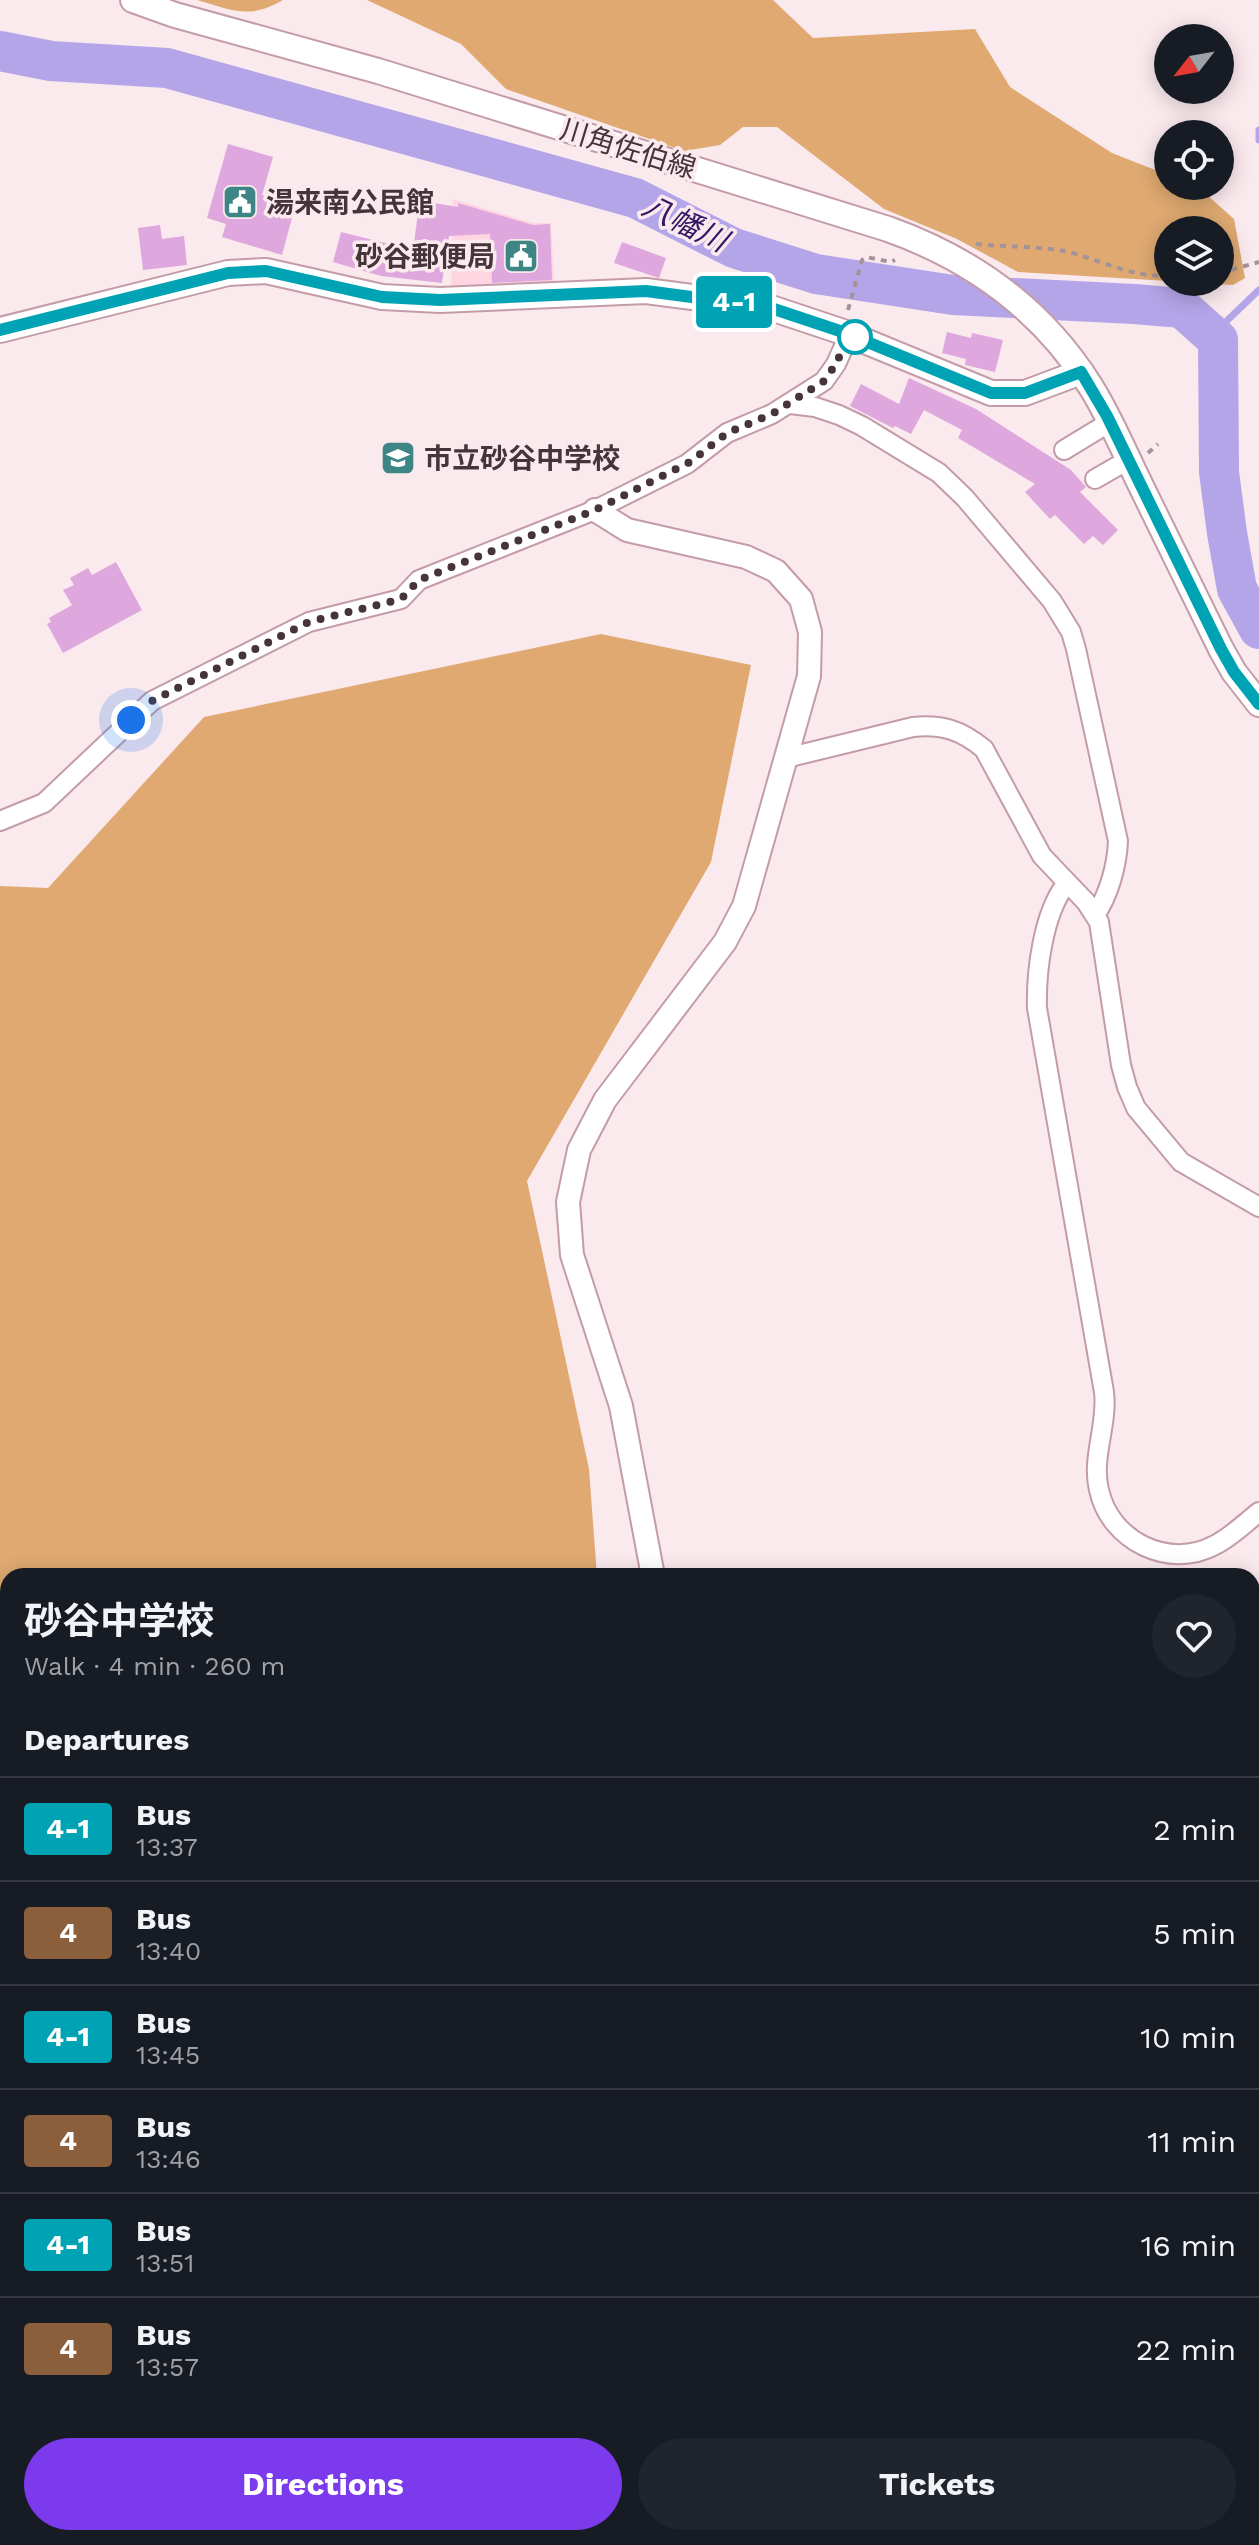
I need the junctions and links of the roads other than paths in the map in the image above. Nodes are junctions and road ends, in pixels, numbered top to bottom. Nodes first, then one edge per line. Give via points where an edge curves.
1 (133, 0) edge
2 (848, 328) junction
3 (0, 330) edge
4 (1081, 372) junction
5 (790, 404) junction
6 (1110, 422) junction
7 (1064, 450) dead end
8 (1128, 460) junction
9 (1095, 479) dead end
10 (595, 510) junction
11 (1259, 704) edge
12 (786, 758) junction
13 (0, 821) edge
14 (1066, 884) junction
15 (1095, 915) junction
16 (1259, 1207) edge
17 (1259, 1512) edge
18 (651, 1568) edge

1 - 4 main road, 川角佐伯線 via 964,250 1051,333
2 - 3 main road via 768,307 646,291 440,300 382,297 266,271 228,273
2 - 4 main road via 991,393 1025,393
2 - 5 street via 831,373
4 - 6 main road, 川角佐伯線
5 - 10 street via 727,433 690,462
5 - 15 street via 839,415 939,473 1063,616 1076,649 1118,841 1114,868
6 - 7 street
6 - 8 main road, 川角佐伯線
8 - 9 street
8 - 11 main road, 川角佐伯線 via 1221,649
10 - 12 street via 627,530 746,557 776,571 801,599 810,632 809,676
10 - 13 street via 419,580 401,599 309,622 152,701 44,803
12 - 14 street via 913,727 951,728 984,749 1042,856
12 - 18 street via 744,906 710,963 605,1100 579,1150 568,1202 572,1255 621,1406
14 - 15 street
14 - 17 street via 1048,923 1037,1008 1104,1392 1098,1490 1123,1532 1150,1550 1166,1553 1199,1552
15 - 16 street via 1121,1065 1136,1108 1181,1162

